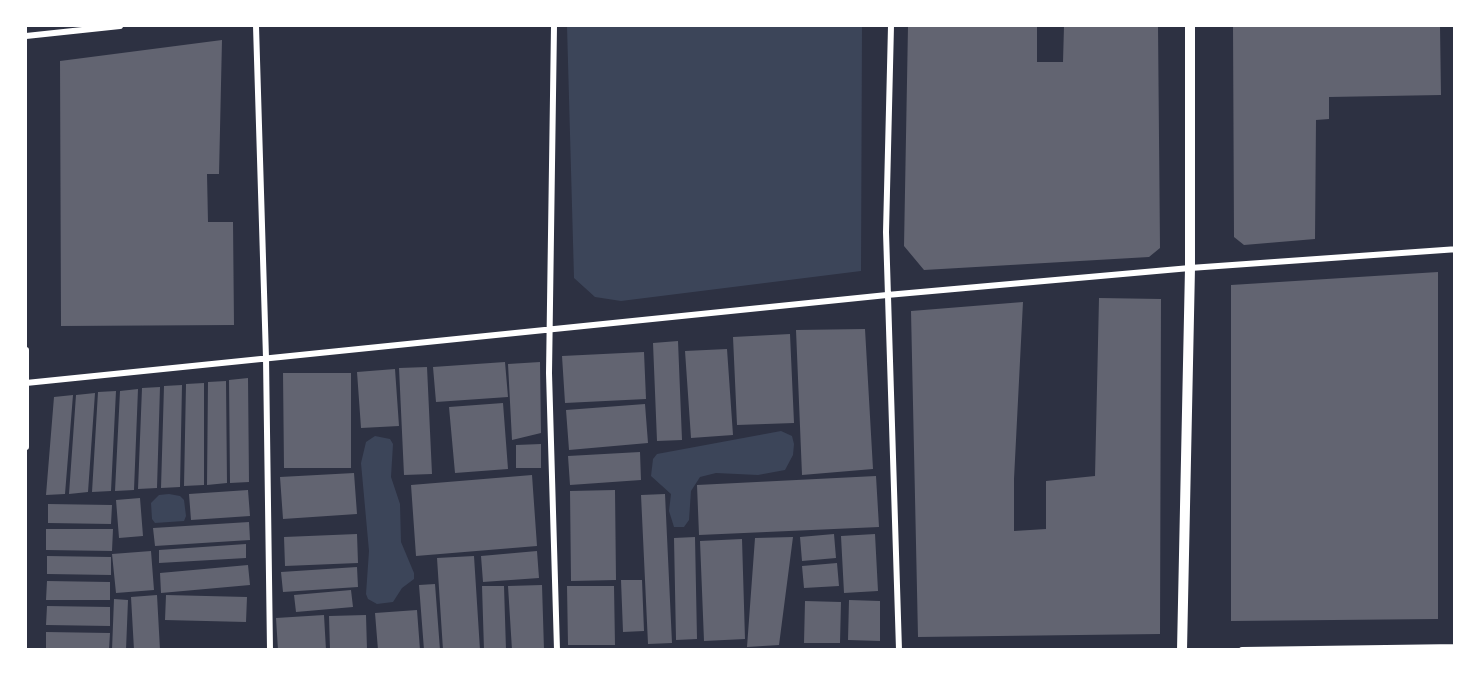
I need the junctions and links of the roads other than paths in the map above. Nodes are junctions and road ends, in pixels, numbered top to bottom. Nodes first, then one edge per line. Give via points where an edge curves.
1 (120, 26) edge
2 (256, 26) edge
3 (554, 26) edge
4 (891, 26) edge
5 (1190, 26) edge
6 (1456, 26) edge
7 (26, 36) edge
8 (1457, 249) edge
9 (1190, 268) junction
10 (887, 295) junction
11 (550, 332) junction
12 (26, 350) edge
13 (266, 358) junction
14 (26, 383) edge
15 (26, 447) edge
16 (1457, 648) edge
17 (270, 650) edge
18 (557, 650) edge
19 (899, 650) edge
20 (1182, 650) edge
21 (1242, 650) edge

1 - 7 street
2 - 13 street
3 - 11 street
4 - 10 street
5 - 9 street
6 - 8 street
8 - 9 street
8 - 16 street
9 - 10 street
9 - 20 street
10 - 11 street
10 - 19 street
11 - 13 street
11 - 18 street
12 - 14 street
13 - 14 street
13 - 17 street
14 - 15 street
16 - 21 street

